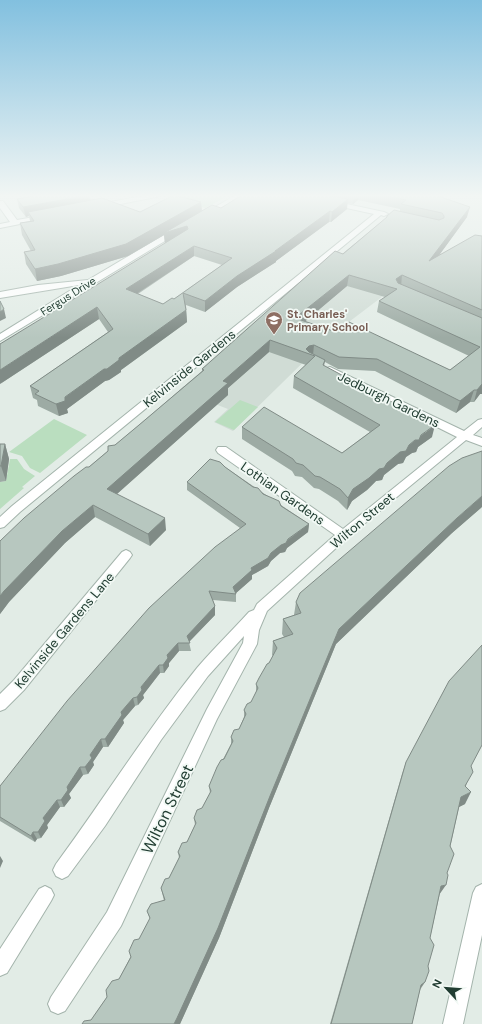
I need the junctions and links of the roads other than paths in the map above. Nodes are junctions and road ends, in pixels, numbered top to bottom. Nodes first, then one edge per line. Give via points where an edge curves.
1 (157, 243) edge
2 (342, 243) edge
3 (92, 281) junction
4 (0, 295) edge
5 (0, 338) edge
6 (319, 364) edge
7 (482, 422) edge
8 (465, 436) junction
9 (482, 442) edge
10 (222, 450) dead end
11 (0, 524) edge
12 (343, 535) junction
13 (126, 555) dead end
14 (262, 608) junction
15 (0, 704) edge
16 (62, 870) dead end
17 (482, 893) edge
18 (46, 895) dead end
19 (0, 966) edge
20 (58, 1004) dead end
21 (453, 1024) edge

1 - 3 street, Fergus Drive
2 - 11 street, Kelvinside Gardens
3 - 4 street
3 - 5 street, Fergus Drive
6 - 8 street, Jedburgh Gardens
7 - 8 street, Wilton Street
8 - 9 street
8 - 12 street, Wilton Street
10 - 12 street, Lothian Gardens
12 - 14 street, Wilton Street
13 - 15 street, Kelvinside Gardens Lane via 19,685
14 - 16 street, Wilton Street via 203,672
14 - 20 street, Wilton Street via 252,630 250,644 212,714 114,919
17 - 21 street
18 - 19 street

